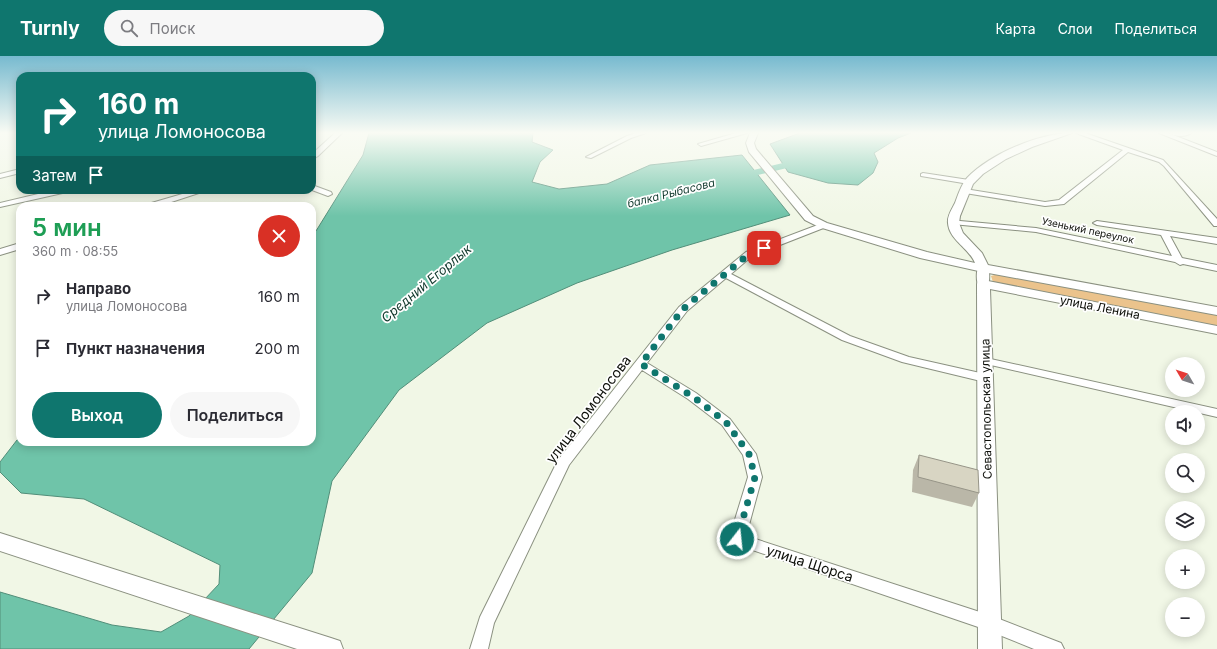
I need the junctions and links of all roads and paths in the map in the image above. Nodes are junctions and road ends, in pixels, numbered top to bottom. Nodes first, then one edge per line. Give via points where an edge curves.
1 (761, 161) edge
2 (998, 161) edge
3 (1113, 161) edge
4 (1160, 161) edge
5 (16, 172) edge
6 (923, 175) dead end
7 (0, 176) edge
8 (967, 186) junction
9 (316, 189) edge
10 (47, 194) edge
11 (191, 194) edge
12 (328, 194) dead end
13 (164, 202) edge
14 (0, 205) edge
15 (952, 222) junction
16 (1097, 223) dead end
17 (1217, 224) edge
18 (823, 225) junction
19 (1164, 233) junction
20 (1217, 241) edge
21 (16, 247) edge
22 (0, 252) edge
23 (1180, 262) junction
24 (1217, 268) edge
25 (725, 274) junction
26 (983, 276) junction
27 (1217, 311) edge
28 (1217, 330) edge
29 (641, 364) junction
30 (985, 369) junction
31 (1217, 413) edge
32 (0, 542) edge
33 (989, 623) junction
34 (331, 649) edge
35 (479, 649) edge
36 (990, 649) edge
37 (1055, 649) edge

1 - 18 main road via 809,218
2 - 8 main road via 985,168
3 - 8 street via 1061,202 1045,204
4 - 17 street
5 - 7 street
6 - 8 street
8 - 15 main road
9 - 12 street
10 - 14 street
11 - 13 street
15 - 23 street, Узенький переулок via 1036,230
15 - 26 main road, Севастопольская улица via 955,230 974,251
16 - 19 street
18 - 25 street, улица Ломоносова via 749,254
18 - 26 main road via 924,255
19 - 20 street
19 - 23 street
21 - 22 street
23 - 24 street, Узенький переулок
25 - 29 street, улица Ломоносова via 683,309
25 - 30 street via 846,338 906,360
26 - 27 main road, улица Ленина
26 - 28 main road, улица Ленина
26 - 30 main road, Севастопольская улица
29 - 33 street, улица Щорса via 692,396 726,422 749,454 755,477 737,539
29 - 35 street, улица Ломоносова via 563,463 486,623
30 - 31 street
30 - 33 main road, Севастопольская улица
32 - 34 main road
33 - 36 main road, Севастопольская улица
33 - 37 street, улица Щорса

